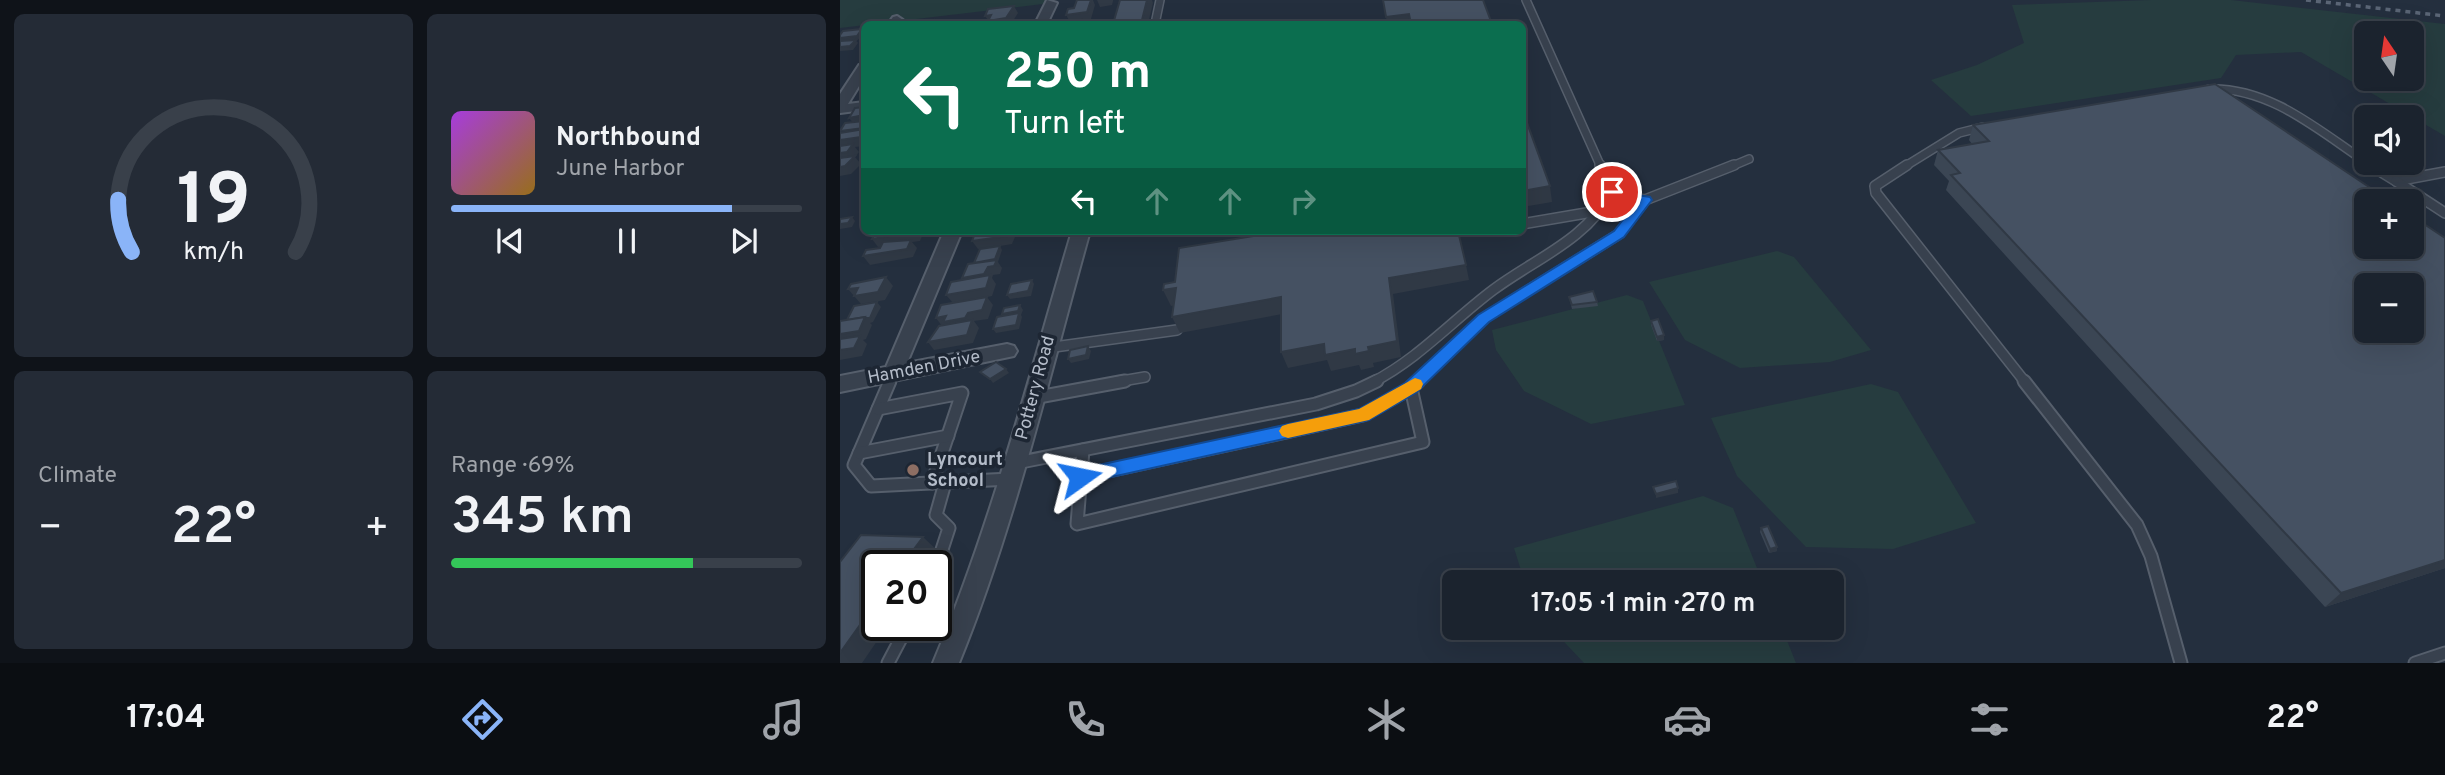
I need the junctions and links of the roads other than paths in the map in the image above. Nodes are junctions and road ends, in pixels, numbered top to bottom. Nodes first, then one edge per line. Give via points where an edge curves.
1 (1160, 0) edge
2 (1526, 0) edge
3 (1051, 3) dead end
4 (1042, 21) edge
5 (1156, 21) edge
6 (861, 73) edge
7 (2201, 90) edge
8 (861, 106) edge
9 (840, 107) edge
10 (1994, 125) edge
11 (2354, 154) edge
12 (1749, 159) dead end
13 (2445, 172) edge
14 (2387, 175) edge
15 (2396, 181) junction
16 (1611, 195) junction
17 (1645, 200) junction
18 (1605, 209) junction
19 (2445, 213) edge
20 (1526, 223) edge
21 (951, 235) edge
22 (1080, 235) edge
23 (1178, 330) edge
24 (1046, 349) junction
25 (1007, 351) dead end
26 (892, 374) junction
27 (1144, 377) dead end
28 (840, 384) edge
29 (1411, 388) junction
30 (1033, 398) junction
31 (878, 409) junction
32 (948, 436) junction
33 (1083, 450) junction
34 (859, 453) junction
35 (1013, 471) junction
36 (1080, 477) junction
37 (945, 482) junction
38 (932, 483) junction
39 (944, 550) edge
40 (900, 641) edge
41 (2445, 653) edge
42 (888, 663) edge
43 (946, 663) edge
44 (2181, 663) edge
45 (2415, 663) edge

1 - 5 lane
2 - 16 lane
3 - 4 street
6 - 9 street
7 - 11 lane via 2226,87 2265,97
8 - 9 street
10 - 44 lane via 1959,133 1880,181 1876,193 2137,525 2151,556
12 - 17 lane
13 - 15 lane
14 - 15 lane
15 - 19 lane
16 - 17 lane
16 - 18 lane
17 - 29 lane via 1619,234 1484,318
18 - 20 lane
18 - 33 lane via 1587,229 1495,288 1408,360 1362,388 1316,404
21 - 26 street
22 - 24 street, Pottery Road
23 - 24 lane
24 - 30 street, Pottery Road
25 - 26 street, Hamden Drive
26 - 28 street, Hamden Drive
26 - 31 lane
27 - 30 lane
29 - 36 lane via 1363,415
29 - 36 lane via 1423,442 1077,524
30 - 35 street, Pottery Road
31 - 32 lane via 962,393
31 - 34 lane
32 - 34 lane
32 - 38 lane
33 - 35 lane
33 - 36 lane
34 - 38 lane via 854,465 871,486
35 - 37 lane
35 - 43 street, Pottery Road via 972,604
37 - 38 lane
37 - 39 lane via 936,515 949,528
40 - 42 lane
41 - 45 lane

